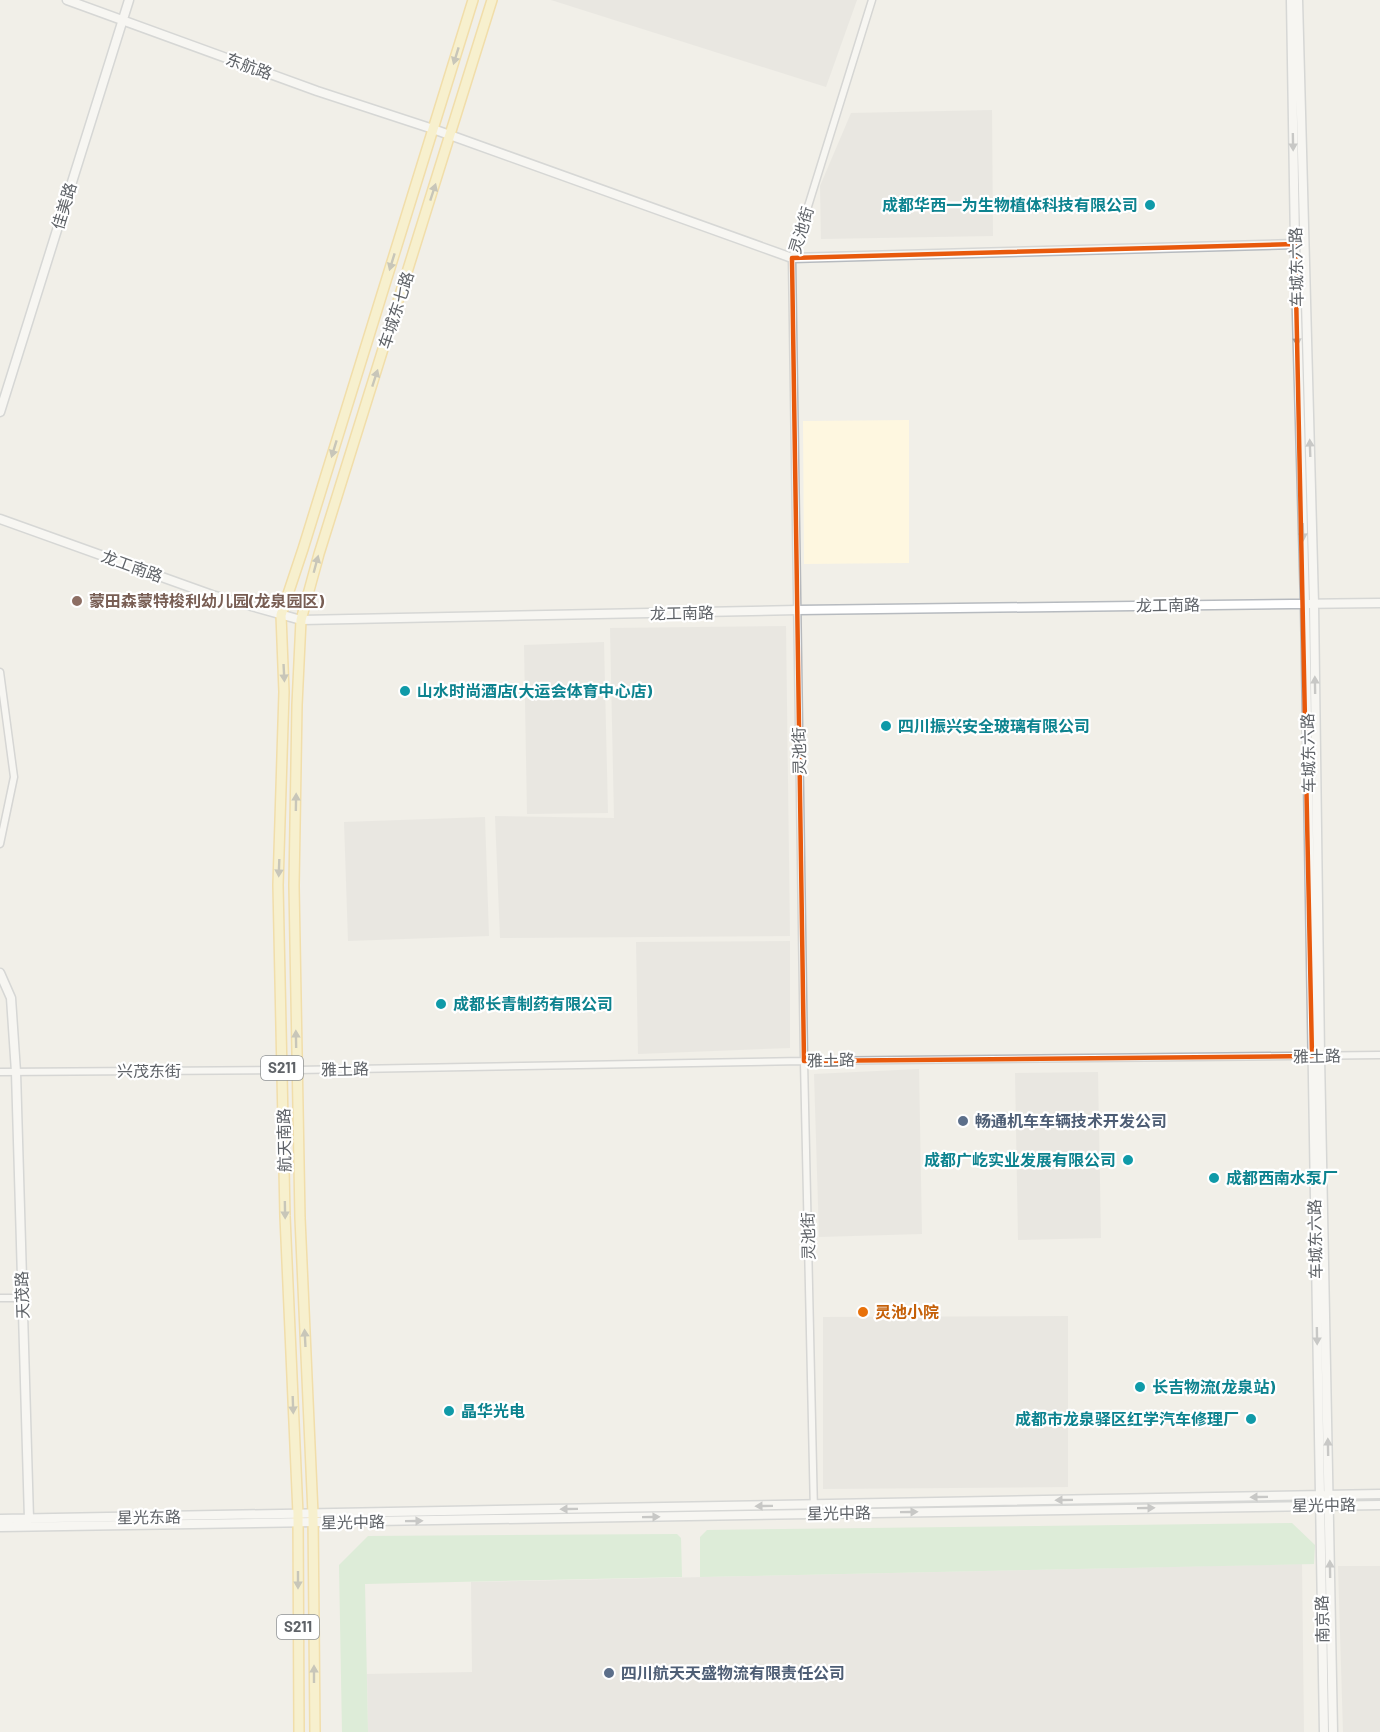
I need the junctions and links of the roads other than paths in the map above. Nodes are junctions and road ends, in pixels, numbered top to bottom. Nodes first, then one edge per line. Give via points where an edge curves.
1 (67, 0) edge
2 (129, 0) edge
3 (473, 0) edge
4 (492, 0) edge
5 (873, 0) edge
6 (1291, 0) edge
7 (1298, 0) edge
8 (123, 20) junction
9 (433, 129) junction
10 (451, 136) junction
11 (1295, 244) junction
12 (792, 258) junction
13 (0, 412) edge
14 (0, 519) edge
15 (1380, 603) edge
16 (1310, 604) junction
17 (798, 610) junction
18 (280, 615) junction
19 (301, 620) junction
20 (0, 672) edge
21 (0, 844) edge
22 (0, 973) edge
23 (1380, 1055) edge
24 (1316, 1056) junction
25 (804, 1061) junction
26 (282, 1070) junction
27 (297, 1070) junction
28 (0, 1072) edge
29 (16, 1072) junction
30 (0, 1298) edge
31 (22, 1298) junction
32 (1380, 1494) edge
33 (1324, 1495) junction
34 (1380, 1504) edge
35 (1324, 1505) junction
36 (814, 1509) junction
37 (298, 1518) junction
38 (313, 1518) junction
39 (0, 1519) edge
40 (29, 1519) junction
41 (0, 1527) edge
42 (299, 1732) edge
43 (315, 1732) edge
44 (1324, 1732) edge
45 (1333, 1732) edge

1 - 8 street, 东航路
2 - 8 street, 佳美路
3 -> 9 main road, 车城东七路
4 - 10 main road, 车城东七路
5 - 12 street, 灵池街
6 -> 11 street, 车城东六路
16 -> 7 street, 车城东六路
8 - 9 street, 东航路
8 - 13 street, 佳美路
9 - 10 street, 东航路
9 -> 18 main road, 车城东七路
10 - 12 street, 东航路
19 -> 10 main road, 车城东七路
11 - 12 street
11 -> 16 street, 车城东六路
12 - 17 street, 灵池街
14 - 18 street, 龙工南路 via 212,595
15 - 16 street, 龙工南路
16 - 17 street, 龙工南路
16 - 24 street, 车城东六路
17 - 19 street, 龙工南路
17 - 25 street, 灵池街
18 - 19 street, 龙工南路
18 -> 26 main road, 航天南路 / S211 via 284,692 278,885
27 -> 19 main road, 航天南路 / S211 via 294,886
20 - 21 street via 14,777
22 - 29 street, 天茂路 via 11,998
23 - 24 street, 雅土路
24 - 25 street, 雅土路
24 - 33 street, 车城东六路
25 - 27 street, 雅土路
25 - 36 street, 灵池街
26 - 27 street, 雅土路
26 - 29 street, 兴茂东街
26 -> 37 main road, 航天南路 / S211
38 -> 27 main road, 航天南路 / S211
28 - 29 street, 兴茂东街
29 - 31 street, 天茂路
30 - 31 street
31 - 40 street, 天茂路
32 - 33 street, 星光中路
33 - 35 street, 车城东六路
33 -> 36 street, 星光中路
34 - 35 street, 星光中路
36 -> 35 street, 星光中路
35 - 44 street, 南京路
45 -> 35 street
36 - 38 street, 星光中路
37 - 38 street, 星光中路
37 - 40 street, 星光东路
37 - 41 street, 星光东路
37 -> 42 main road, S211
43 -> 38 main road, S211
39 - 40 street, 星光东路

